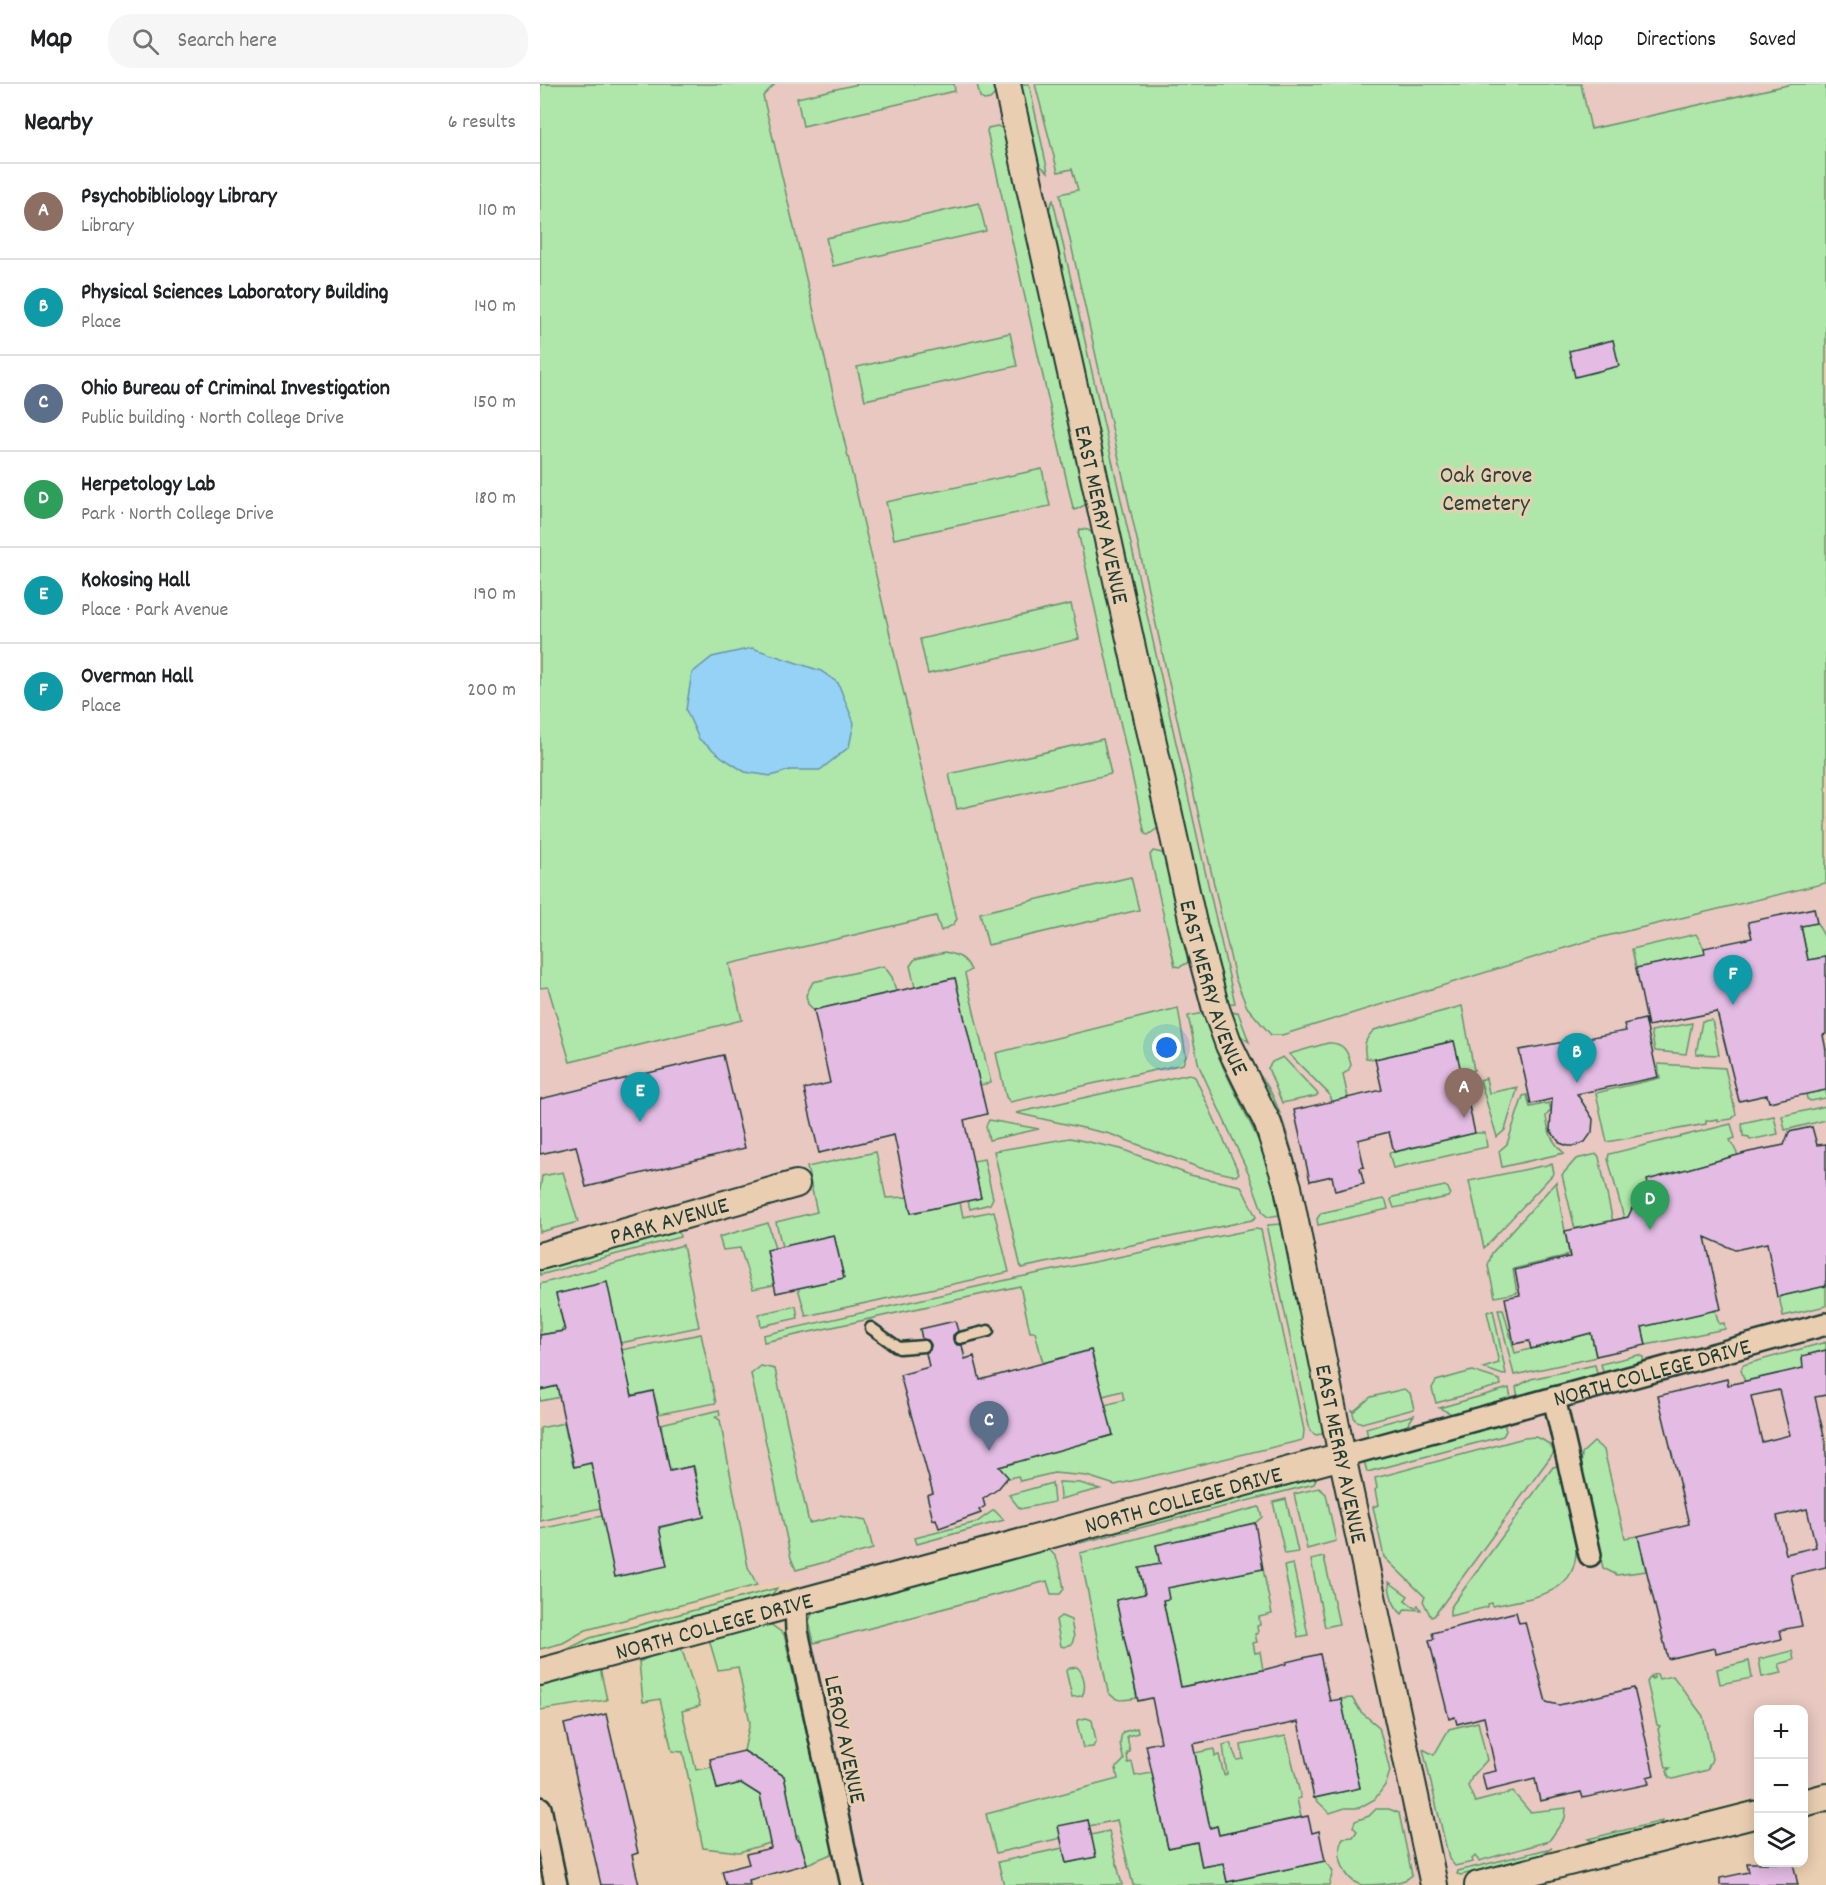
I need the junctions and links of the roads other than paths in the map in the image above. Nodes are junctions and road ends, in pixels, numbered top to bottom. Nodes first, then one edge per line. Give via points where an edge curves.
1 (1007, 84) edge
2 (796, 1184) dead end
3 (540, 1256) edge
4 (1826, 1324) edge
5 (871, 1329) dead end
6 (988, 1331) dead end
7 (960, 1338) dead end
8 (924, 1346) dead end
9 (1554, 1398) junction
10 (1342, 1456) junction
11 (1590, 1555) dead end
12 (796, 1604) junction
13 (540, 1672) edge
14 (1826, 1797) edge
15 (1808, 1802) edge
16 (540, 1808) edge
17 (1754, 1815) edge
18 (556, 1885) edge
19 (852, 1885) edge
20 (1434, 1885) edge
21 (1478, 1885) edge

1 - 10 street, EAST MERRY AVENUE via 1193,923 1216,1009 1229,1045 1269,1124 1288,1187
2 - 3 street, PARK AVENUE
4 - 9 street, NORTH COLLEGE DRIVE
5 - 8 lane via 900,1348
6 - 7 lane
9 - 10 street, NORTH COLLEGE DRIVE
9 - 11 street
10 - 12 street, NORTH COLLEGE DRIVE
10 - 20 street, EAST MERRY AVENUE
12 - 13 street, NORTH COLLEGE DRIVE
12 - 19 street, LEROY AVENUE via 797,1631
14 - 15 street
16 - 18 street
17 - 21 street

